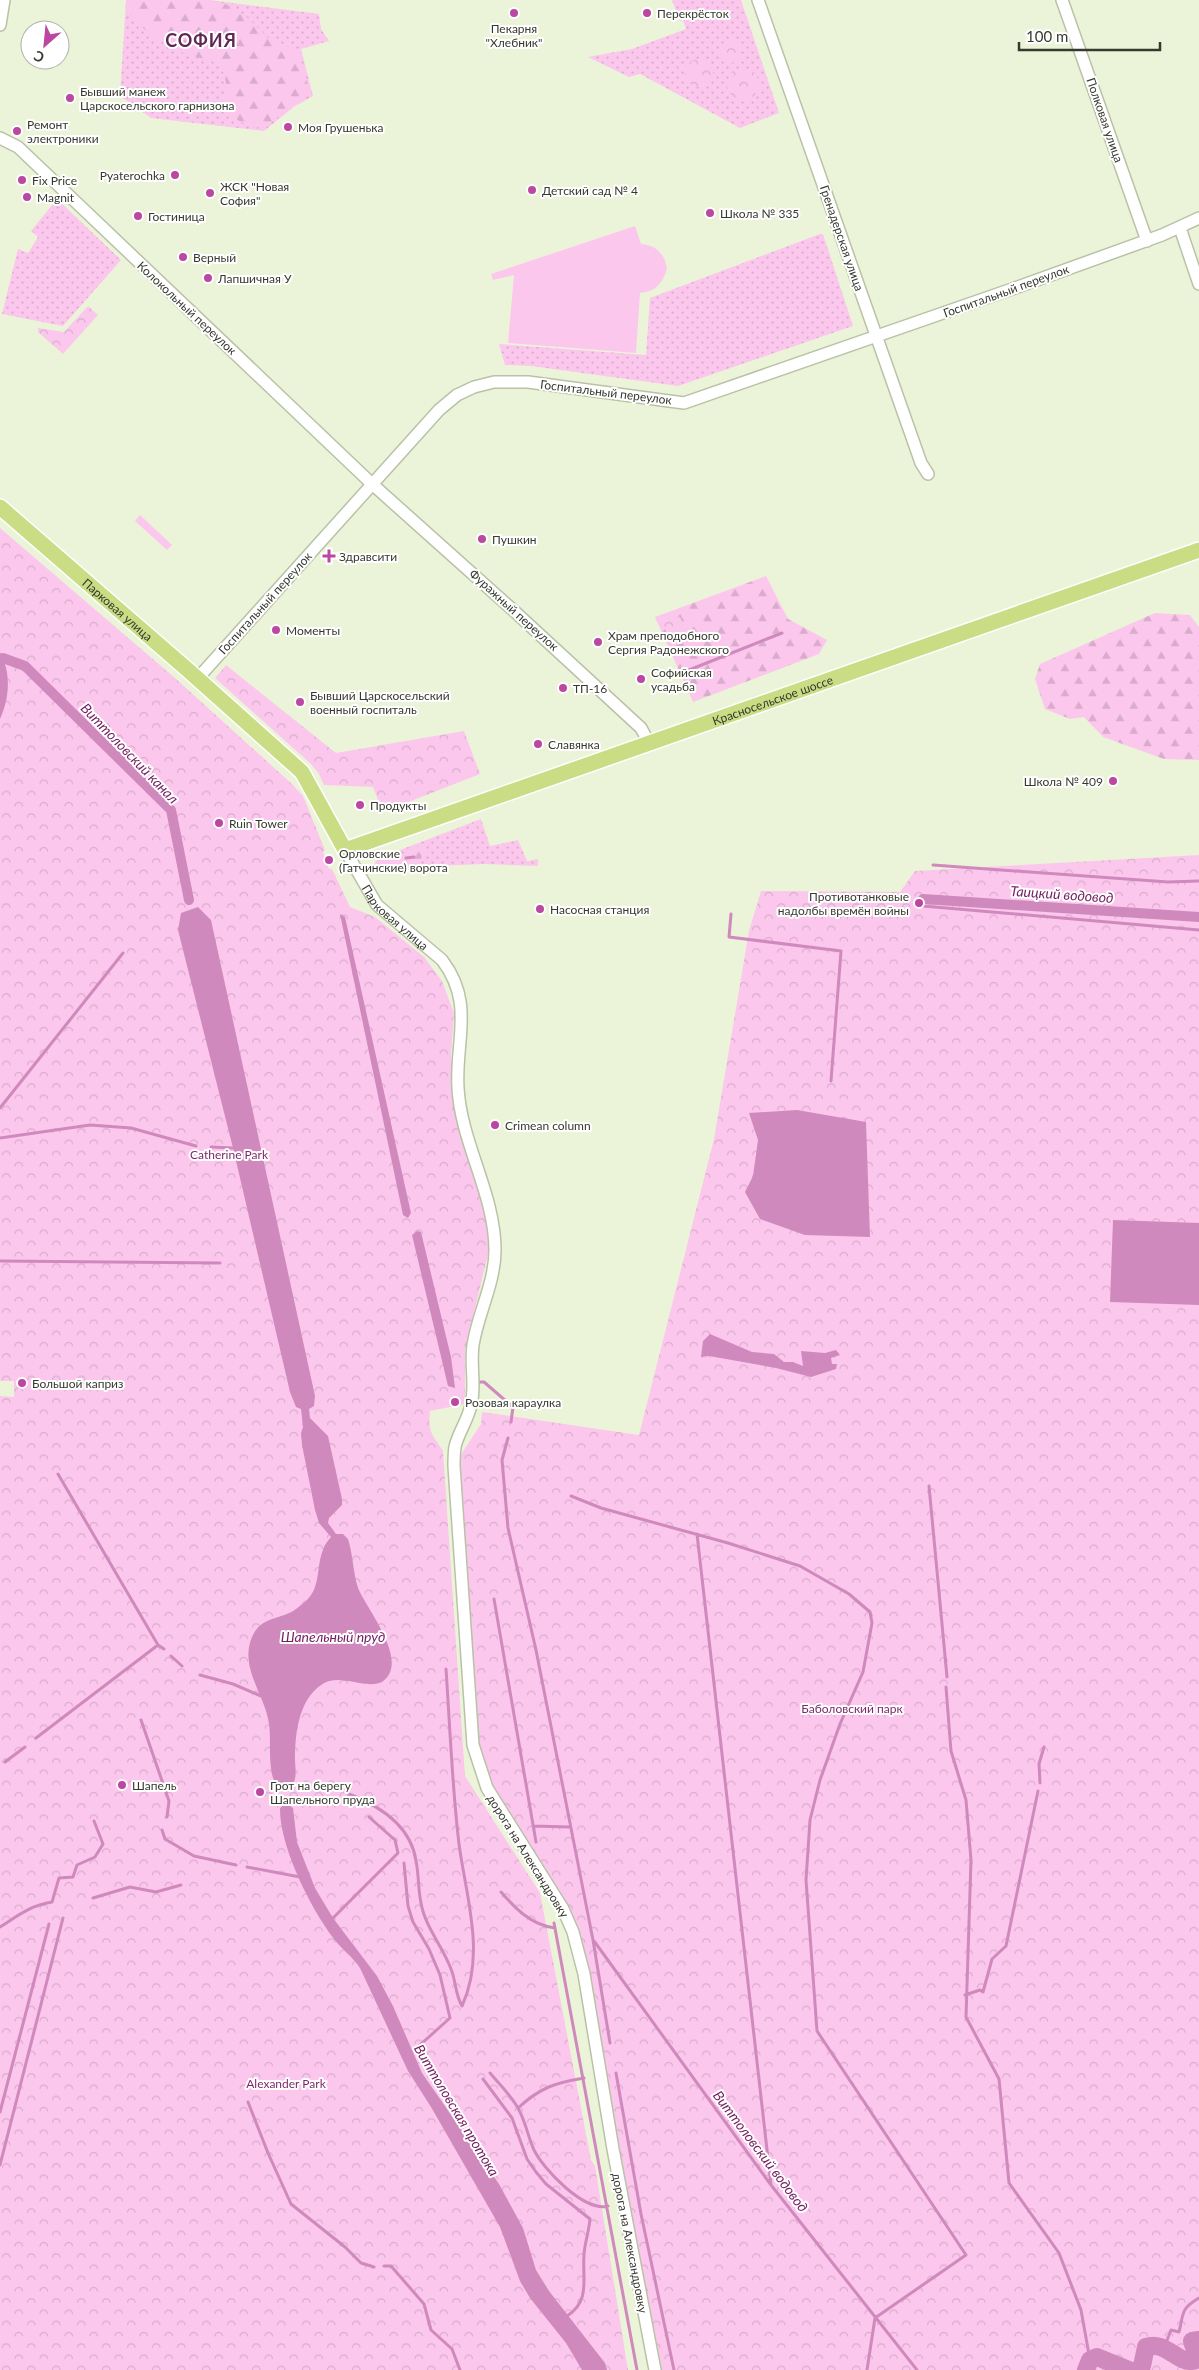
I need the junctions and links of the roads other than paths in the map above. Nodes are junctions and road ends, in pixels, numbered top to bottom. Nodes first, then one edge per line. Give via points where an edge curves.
1 (4, 0) edge
2 (758, 0) edge
3 (1062, 0) edge
4 (0, 25) edge
5 (0, 138) edge
6 (1199, 218) edge
7 (1180, 228) junction
8 (1147, 240) junction
9 (1199, 284) edge
10 (876, 337) junction
11 (928, 474) dead end
12 (371, 483) junction
13 (0, 507) edge
14 (1199, 550) edge
15 (198, 678) junction
16 (649, 743) junction
17 (345, 850) junction
18 (463, 1428) joint
19 (655, 2370) edge

1 - 4 street
2 - 10 street, Гренадерская улица
3 - 8 street, Полковая улица
5 - 12 street, Колокольный переулок via 18,147
6 - 7 street, Госпитальный переулок
7 - 8 street, Госпитальный переулок
7 - 9 street
8 - 10 street, Госпитальный переулок
10 - 11 street, Гренадерская улица via 921,463
10 - 12 street, Госпитальный переулок via 684,403 528,382 494,382 474,387 457,395 439,410
12 - 15 street, Госпитальный переулок
12 - 16 street, Фуражный переулок via 641,728
13 - 15 main road, Парковая улица
14 - 16 main road, Красносельское шоссе
15 - 17 main road, Парковая улица via 302,772
16 - 17 main road, Красносельское шоссе
17 - 18 street, Парковая улица via 378,904 450,970 460,997 463,1018 458,1089 493,1224 495,1247 495,1263 472,1353 473,1398
18 - 19 street, дорога на Александровку via 455,1447 454,1466 473,1745 486,1788 563,1909 573,1932 584,1974

